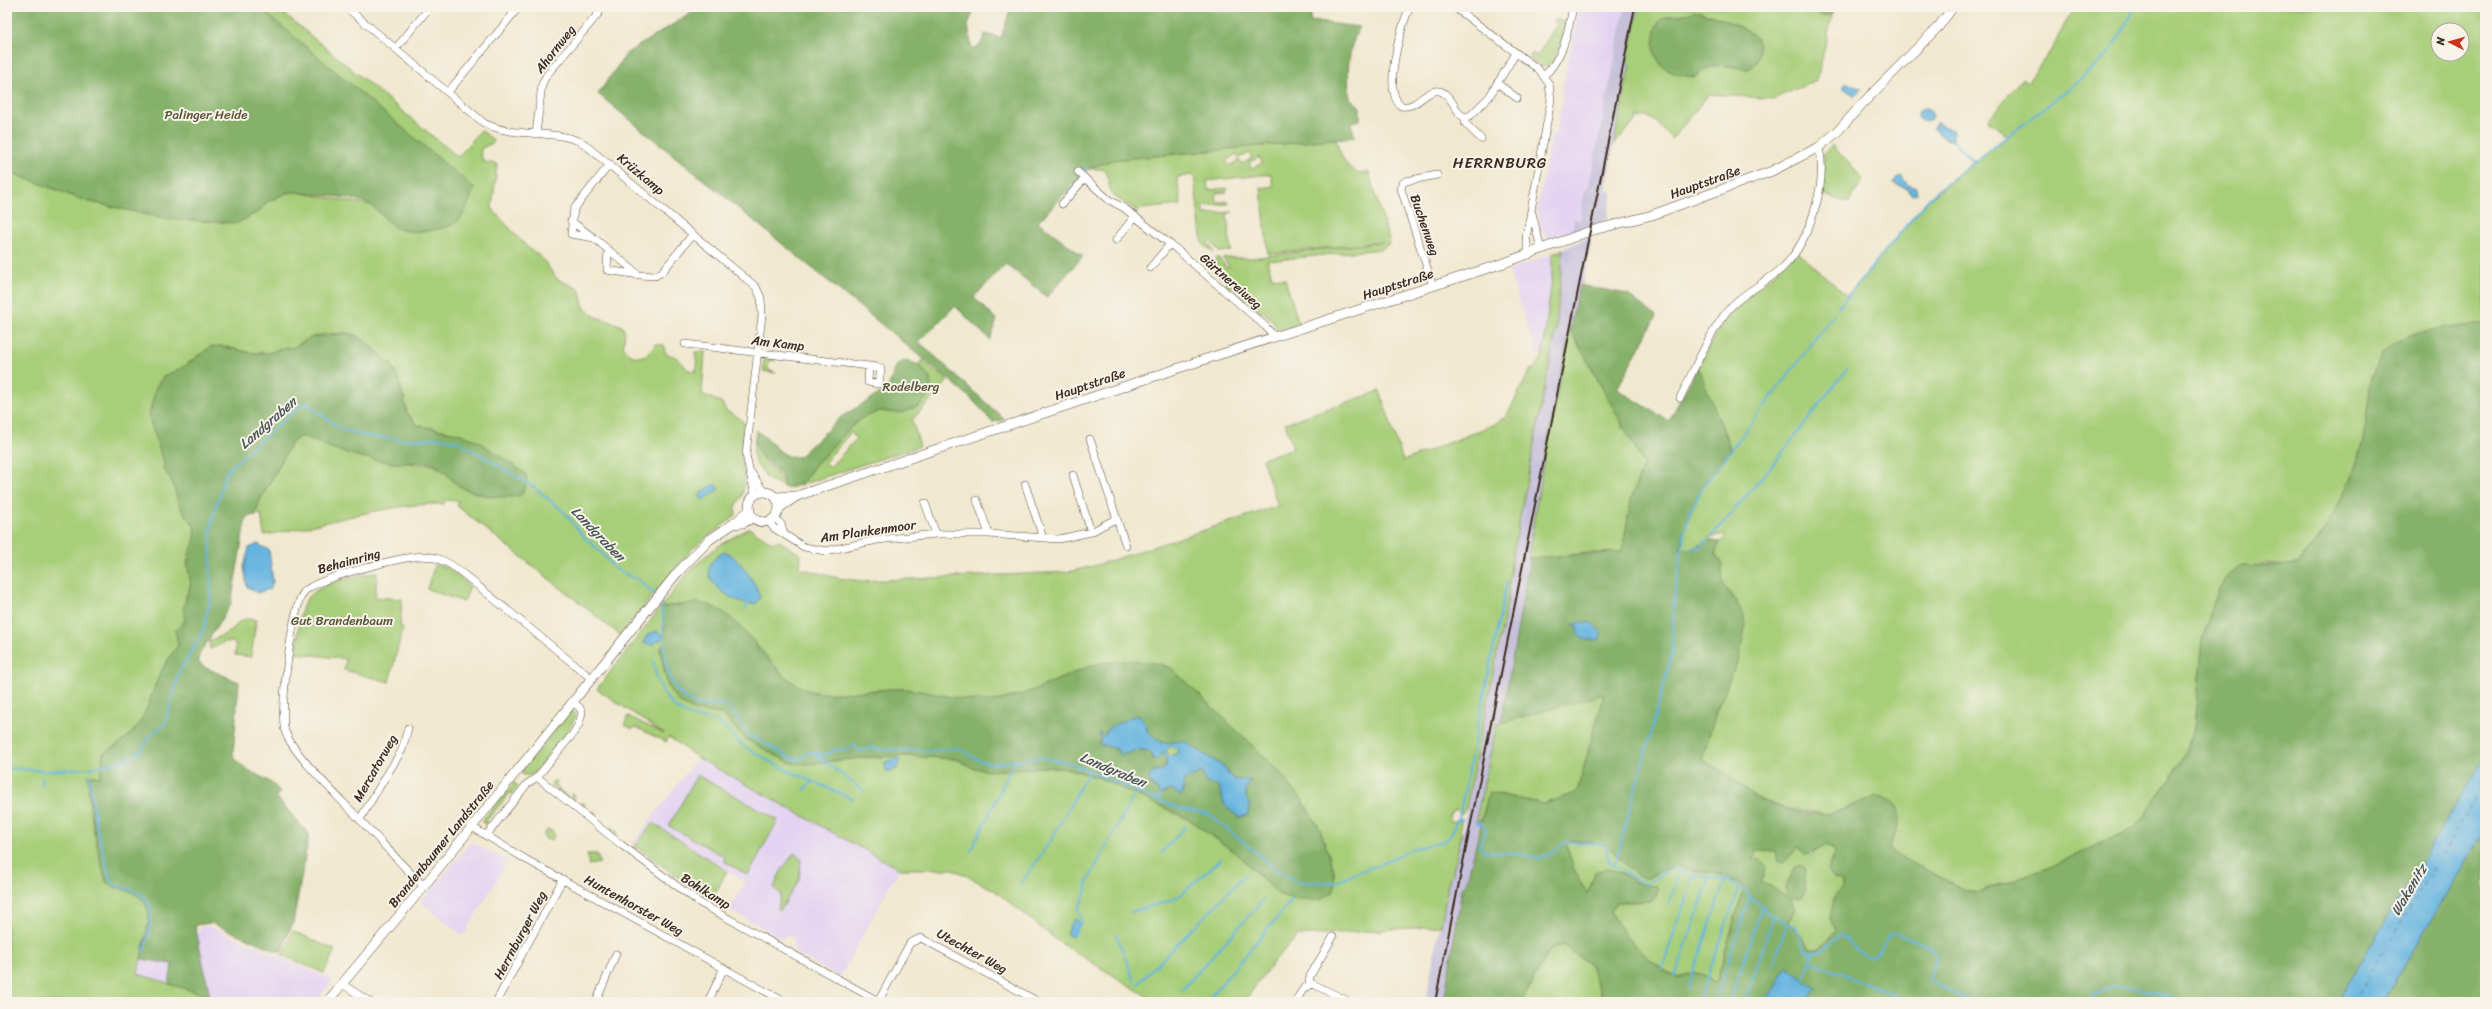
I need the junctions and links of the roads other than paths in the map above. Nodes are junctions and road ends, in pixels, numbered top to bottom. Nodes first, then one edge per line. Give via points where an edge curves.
1 (346, 7) edge
2 (430, 7) edge
3 (519, 7) edge
4 (600, 7) edge
5 (1410, 7) edge
6 (1454, 7) edge
7 (1573, 7) edge
8 (1953, 7) edge
9 (396, 48) junction
10 (1516, 53) junction
11 (1544, 76) junction
12 (1497, 83) junction
13 (448, 92) junction
14 (1518, 98) dead end
15 (1466, 117) junction
16 (536, 134) junction
17 (1481, 139) dead end
18 (1819, 147) junction
19 (610, 164) junction
20 (1078, 172) dead end
21 (1437, 175) dead end
22 (1085, 178) junction
23 (1062, 204) dead end
24 (1532, 211) junction
25 (1134, 216) junction
26 (571, 221) junction
27 (693, 234) junction
28 (594, 238) junction
29 (1116, 240) dead end
30 (1170, 244) junction
31 (1541, 249) junction
32 (608, 250) junction
33 (1529, 255) junction
34 (1150, 268) dead end
35 (639, 275) junction
36 (1433, 286) junction
37 (1275, 337) junction
38 (685, 344) dead end
39 (757, 353) junction
40 (869, 366) dead end
41 (1680, 398) dead end
42 (1090, 439) dead end
43 (1073, 475) dead end
44 (1025, 484) dead end
45 (759, 494) junction
46 (797, 496) junction
47 (775, 497) junction
48 (977, 500) dead end
49 (925, 503) dead end
50 (779, 508) junction
51 (752, 513) junction
52 (1117, 518) junction
53 (771, 519) junction
54 (1091, 532) junction
55 (936, 534) junction
56 (989, 534) junction
57 (1043, 538) junction
58 (1126, 546) dead end
59 (592, 679) junction
60 (573, 702) junction
61 (408, 728) dead end
62 (537, 777) junction
63 (360, 819) junction
64 (472, 827) junction
65 (486, 836) junction
66 (563, 880) junction
67 (424, 886) junction
68 (1333, 936) dead end
69 (616, 954) dead end
70 (724, 968) junction
71 (342, 984) junction
72 (1309, 984) junction
73 (327, 1002) edge
74 (370, 1002) edge
75 (496, 1002) edge
76 (596, 1002) edge
77 (708, 1002) edge
78 (785, 1002) edge
79 (878, 1002) edge
80 (1039, 1002) edge
81 (1295, 1002) edge
82 (1350, 1002) edge

1 - 9 street, Krüzkamp
2 - 9 street
3 - 13 street
4 - 16 street, Ahornweg via 599,13 542,84
5 - 15 street via 1399,37 1395,58 1394,87 1397,102 1401,106 1411,105 1432,92 1440,91 1459,114
6 - 10 street
7 - 11 street via 1561,53 1556,64
8 - 18 main road, Hauptstraße via 1939,26 1837,132
9 - 13 street, Krüzkamp
10 - 11 street
10 - 12 street
11 - 24 street via 1549,84 1551,100
12 - 14 street
12 - 15 street via 1479,108
13 - 16 street, Krüzkamp via 484,123 494,128
15 - 17 street via 1465,123
16 - 19 street, Krüzkamp via 579,141
18 - 31 main road, Hauptstraße via 1772,172 1732,188 1652,215 1590,231
18 - 41 street via 1822,157 1819,190 1813,216 1799,247 1779,271 1748,292 1722,317
19 - 26 street via 574,209
19 - 27 street, Krüzkamp
20 - 22 street, Gärtnereiweg
21 - 36 street, Buchenweg via 1406,181 1401,190
22 - 23 street
22 - 25 street, Gärtnereiweg via 1109,200
24 - 31 street
24 - 33 street via 1526,238
25 - 29 street
25 - 30 street, Gärtnereiweg
26 - 28 street
26 - 28 street via 571,234
27 - 35 street via 662,272 654,276
27 - 39 street, Krüzkamp via 758,291 762,304
28 - 32 street
30 - 34 street
30 - 37 street, Gärtnereiweg
31 - 33 main road, Hauptstraße
32 - 35 street
32 - 35 street via 607,270
33 - 36 main road, Hauptstraße
36 - 37 main road, Hauptstraße
37 - 46 main road, Hauptstraße
38 - 39 street, Am Kamp
39 - 40 street, Am Kamp
39 - 45 street, Krüzkamp via 746,455
42 - 52 street
43 - 54 street
44 - 57 street
45 - 47 main road, Hauptstraße
45 - 51 main road via 750,502
46 - 47 main road, Hauptstraße
46 - 50 main road, Hauptstraße
47 - 50 main road
48 - 56 street
49 - 55 street, Am Plankenmoor
50 - 53 main road, Hauptstraße
51 - 53 main road via 761,521
51 - 59 main road, Brandenbaumer Landstraße via 709,540 696,552
52 - 54 street, Am Plankenmoor
52 - 58 street
53 - 55 street, Am Plankenmoor via 774,528 804,547 826,551 878,540
54 - 57 street, Am Plankenmoor via 1068,538
55 - 56 street, Am Plankenmoor
56 - 57 street, Am Plankenmoor
59 - 60 main road, Brandenbaumer Landstraße
59 - 63 street, Behaimring via 444,560 434,557 411,557 317,582 302,595 295,614 283,723 291,744
60 - 62 street via 581,710 579,724
60 - 64 main road, Brandenbaumer Landstraße
61 - 63 street, Mercatorweg via 402,750
62 - 65 street via 527,784
62 - 79 street, Bohlkamp via 624,847 700,903
63 - 67 street, Behaimring
64 - 65 street, Huntenhorster Weg
64 - 67 main road, Brandenbaumer Landstraße
65 - 66 street, Huntenhorster Weg
66 - 70 street, Huntenhorster Weg
66 - 75 street, Herrnburger Weg
67 - 71 main road, Brandenbaumer Landstraße
68 - 72 street via 1310,976
69 - 76 street
70 - 77 street
70 - 78 street, Huntenhorster Weg
71 - 73 main road, Brandenbaumer Landstraße
71 - 74 street
72 - 81 street
72 - 82 street via 1318,984
79 - 80 street, Utechter Weg via 910,943 921,938

